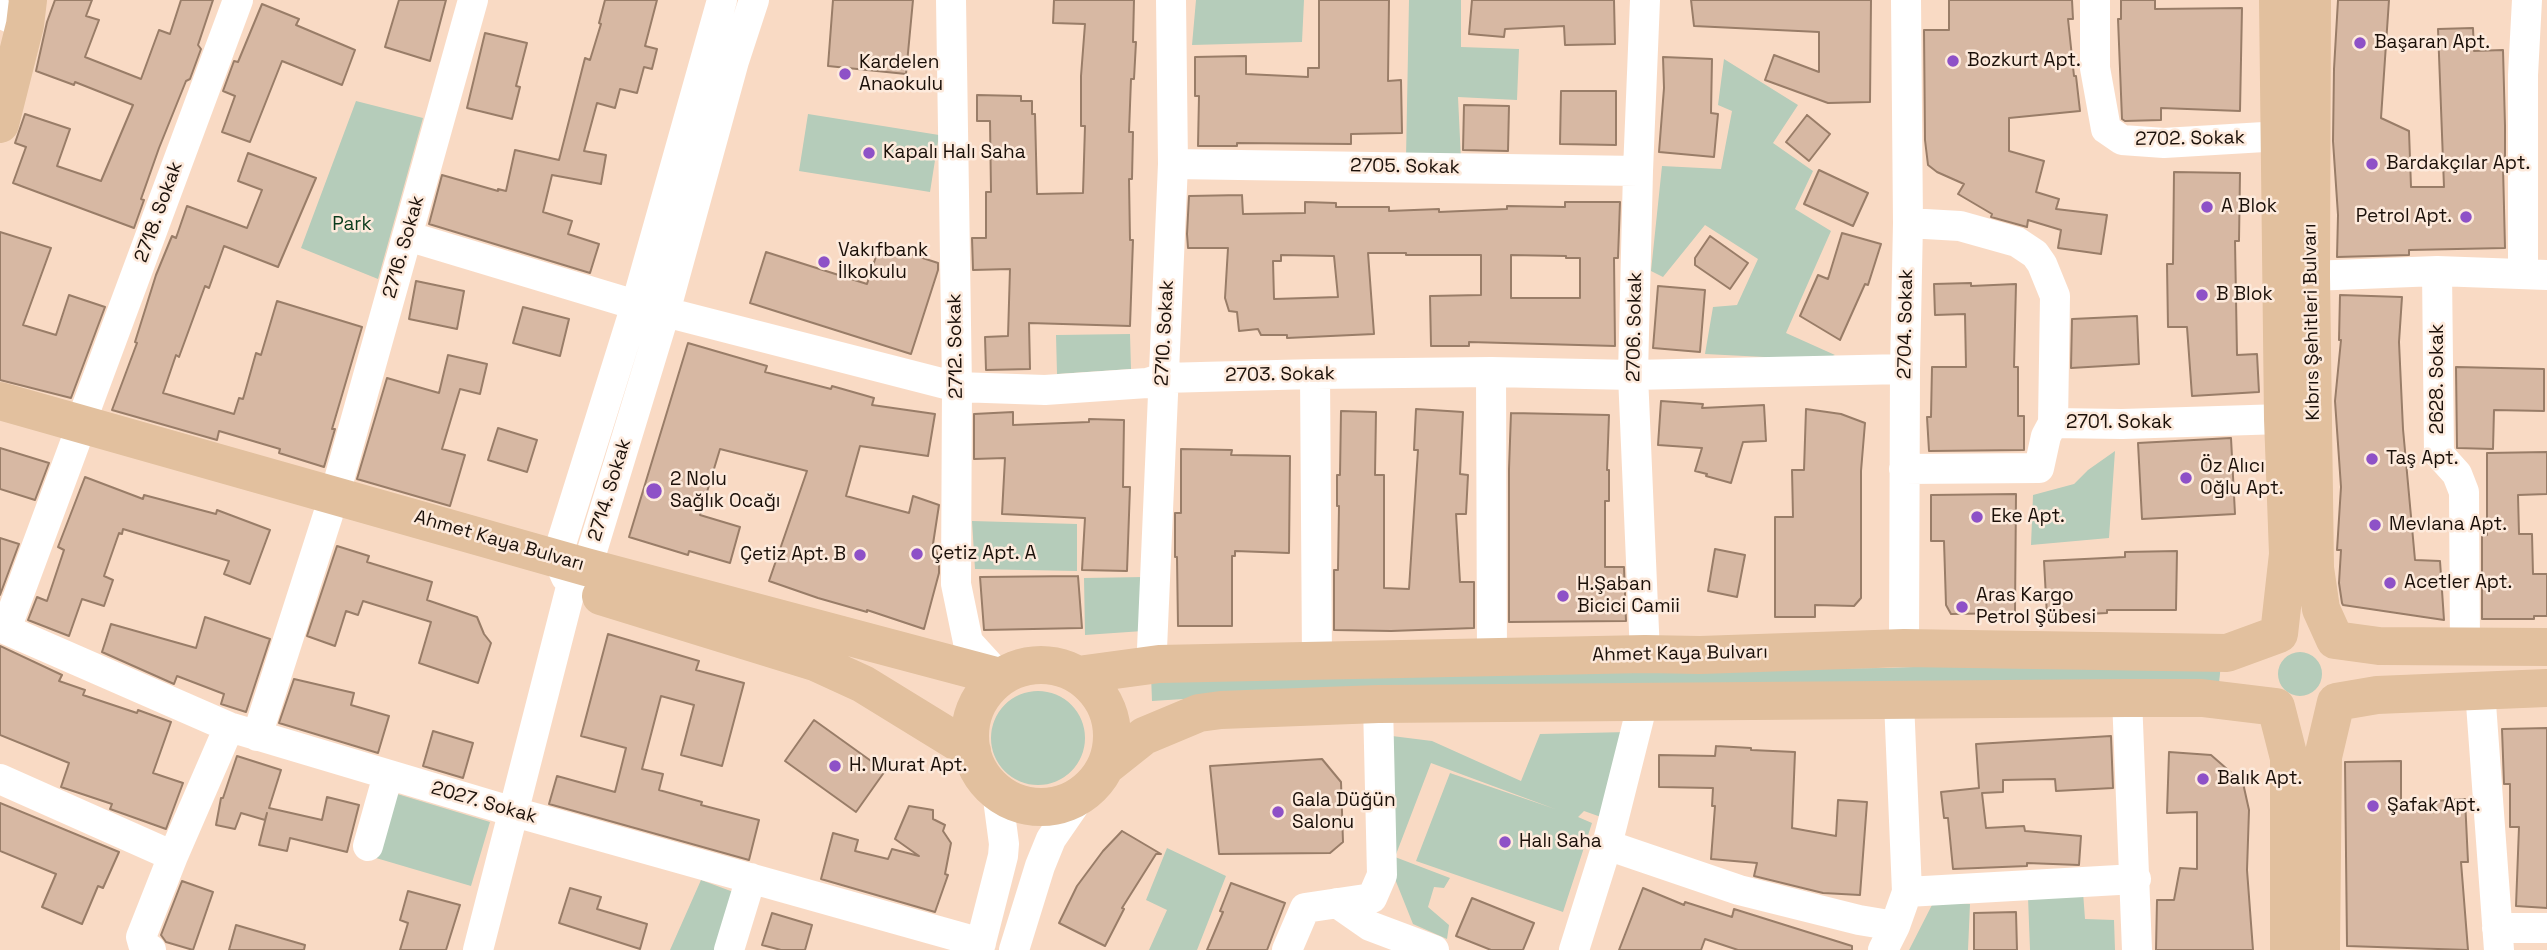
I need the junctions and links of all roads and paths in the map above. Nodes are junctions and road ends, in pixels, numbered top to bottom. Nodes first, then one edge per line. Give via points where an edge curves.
1 (238, 0) edge
2 (473, 0) edge
3 (722, 0) edge
4 (754, 0) edge
5 (951, 0) edge
6 (1171, 0) edge
7 (1645, 0) edge
8 (1906, 0) edge
9 (2095, 0) edge
10 (2278, 0) edge
11 (2312, 0) edge
12 (2527, 0) edge
13 (18, 13) edge
14 (0, 124) edge
15 (2281, 136) junction
16 (1173, 163) junction
17 (1638, 171) junction
18 (1908, 222) junction
19 (407, 236) junction
20 (2437, 271) junction
21 (2535, 274) edge
22 (2311, 276) junction
23 (636, 305) junction
24 (665, 312) junction
25 (1905, 369) junction
26 (1491, 372) junction
27 (1315, 374) junction
28 (1633, 375) junction
29 (1163, 378) junction
30 (957, 387) junction
31 (0, 401) edge
32 (2283, 419) junction
33 (0, 423) edge
34 (2053, 423) junction
35 (77, 434) junction
36 (1904, 469) junction
37 (331, 505) junction
38 (571, 570) junction
39 (3, 628) edge
40 (2279, 634) junction
41 (2335, 640) junction
42 (2465, 646) junction
43 (2547, 647) edge
44 (1904, 648) junction
45 (1645, 654) junction
46 (1492, 658) junction
47 (1317, 660) junction
48 (1159, 664) junction
49 (1078, 675) junction
50 (1000, 677) junction
51 (2547, 688) edge
52 (2480, 690) junction
53 (2127, 698) junction
54 (1899, 701) junction
55 (1643, 702) junction
56 (2336, 702) junction
57 (1378, 704) junction
58 (2276, 707) junction
59 (243, 731) junction
60 (972, 751) junction
61 (388, 775) junction
62 (0, 779) edge
63 (1094, 780) junction
64 (997, 791) junction
65 (514, 812) junction
66 (1607, 845) junction
67 (368, 846) dead end
68 (173, 856) junction
69 (751, 878) junction
70 (2136, 879) junction
71 (1907, 892) junction
72 (1337, 903) junction
73 (2547, 928) edge
74 (1889, 938) edge
75 (2498, 939) edge
76 (980, 947) edge
77 (150, 950) edge
78 (478, 950) edge
79 (729, 950) edge
80 (1014, 950) edge
81 (1287, 950) edge
82 (1434, 950) edge
83 (1574, 950) edge
84 (2137, 950) edge
85 (2289, 950) edge
86 (2321, 950) edge

1 - 35 street, 2718. Sokak
2 - 19 street, 2716. Sokak
3 - 23 street, 2714. Sokak
4 - 24 street, 2714. Sokak
5 - 30 street, 2712. Sokak
6 - 16 street, 2710. Sokak
7 - 17 street, 2706. Sokak
8 - 18 street, 2704. Sokak
9 - 15 street, 2702. Sokak via 2095,68 2106,129 2122,140 2164,143
10 - 15 main road, Kıbrıs Şehitleri Bulvarı
11 - 22 main road, Kıbrıs Şehitleri Bulvarı
12 - 21 street via 2523,75
13 - 14 main road
15 - 32 main road, Kıbrıs Şehitleri Bulvarı
16 - 17 street, 2705. Sokak
16 - 29 street, 2710. Sokak
17 - 28 street, 2706. Sokak
18 - 25 street, 2704. Sokak
18 - 34 street via 1960,226 2017,242 2035,254 2054,296
19 - 23 street
19 - 37 street, 2716. Sokak
20 - 21 street
20 - 22 street
20 - 42 street, 2628. Sokak via 2439,454 2458,474 2464,492
22 - 41 main road, Kıbrıs Şehitleri Bulvarı via 2315,568 2321,609
23 - 38 street, 2714. Sokak
24 - 30 street, 2703. Sokak
24 - 38 street, 2714. Sokak
25 - 28 street, 2703. Sokak
25 - 36 street, 2704. Sokak
26 - 27 street, 2703. Sokak
26 - 28 street, 2703. Sokak
26 - 46 street
27 - 29 street, 2703. Sokak
27 - 47 street
28 - 45 street, 2706. Sokak
29 - 30 street, 2703. Sokak via 1045,390
29 - 48 street, 2710. Sokak via 1152,649
30 - 50 street, 2712. Sokak via 956,584 968,642
31 - 35 main road, Ahmet Kaya Bulvarı
32 - 34 street, 2701. Sokak
32 - 40 main road, Kıbrıs Şehitleri Bulvarı via 2288,562
33 - 35 main road, Ahmet Kaya Bulvarı
34 - 36 street, 2701. Sokak via 2039,468
35 - 37 main road, Ahmet Kaya Bulvarı
35 - 39 street, 2718. Sokak
36 - 44 street, 2704. Sokak
37 - 38 main road, Ahmet Kaya Bulvarı
37 - 59 street, 2716. Sokak
38 - 50 main road, Ahmet Kaya Bulvarı
38 - 60 main road, Ahmet Kaya Bulvarı via 816,662 863,684
38 - 65 street
39 - 59 street, 2027. Sokak
40 - 41 main road via 2308,627
40 - 44 main road, Ahmet Kaya Bulvarı via 2227,653
40 - 58 main road via 2262,656 2259,670 2260,684
41 - 42 main road via 2379,646
41 - 56 main road via 2348,664 2344,691
42 - 43 main road
44 - 45 main road, Ahmet Kaya Bulvarı
45 - 46 main road, Ahmet Kaya Bulvarı
46 - 47 main road, Ahmet Kaya Bulvarı
47 - 48 main road, Ahmet Kaya Bulvarı
48 - 49 main road, Ahmet Kaya Bulvarı
49 - 50 main road via 1038,665
49 - 63 main road via 1095,689 1112,728 1111,750
50 - 60 main road via 974,710
51 - 52 main road
52 - 56 main road via 2377,695
52 - 75 street
53 - 54 main road
53 - 58 main road via 2202,698
53 - 70 street
54 - 55 main road
54 - 71 street
55 - 57 main road
55 - 66 street
56 - 58 main road via 2314,715 2300,716
56 - 86 main road via 2323,757
57 - 63 main road via 1199,713 1144,736
57 - 72 street via 1382,875 1372,898
58 - 85 main road via 2289,758
59 - 61 street, 2027. Sokak
59 - 68 street, 2716. Sokak
60 - 64 main road via 981,773
61 - 65 street, 2027. Sokak
61 - 67 street
62 - 68 street
63 - 64 main road via 1066,802 1048,807 1030,806
63 - 80 street via 1051,839
64 - 76 street via 1003,856
65 - 69 street, 2027. Sokak
65 - 78 street
66 - 74 street via 1739,890 1858,920
66 - 83 street
68 - 77 street, 2716. Sokak via 141,937
69 - 76 street, 2027. Sokak
69 - 79 street
70 - 71 street
70 - 84 street
71 - 74 street
72 - 81 street via 1305,908
72 - 82 street via 1370,926
73 - 75 street

